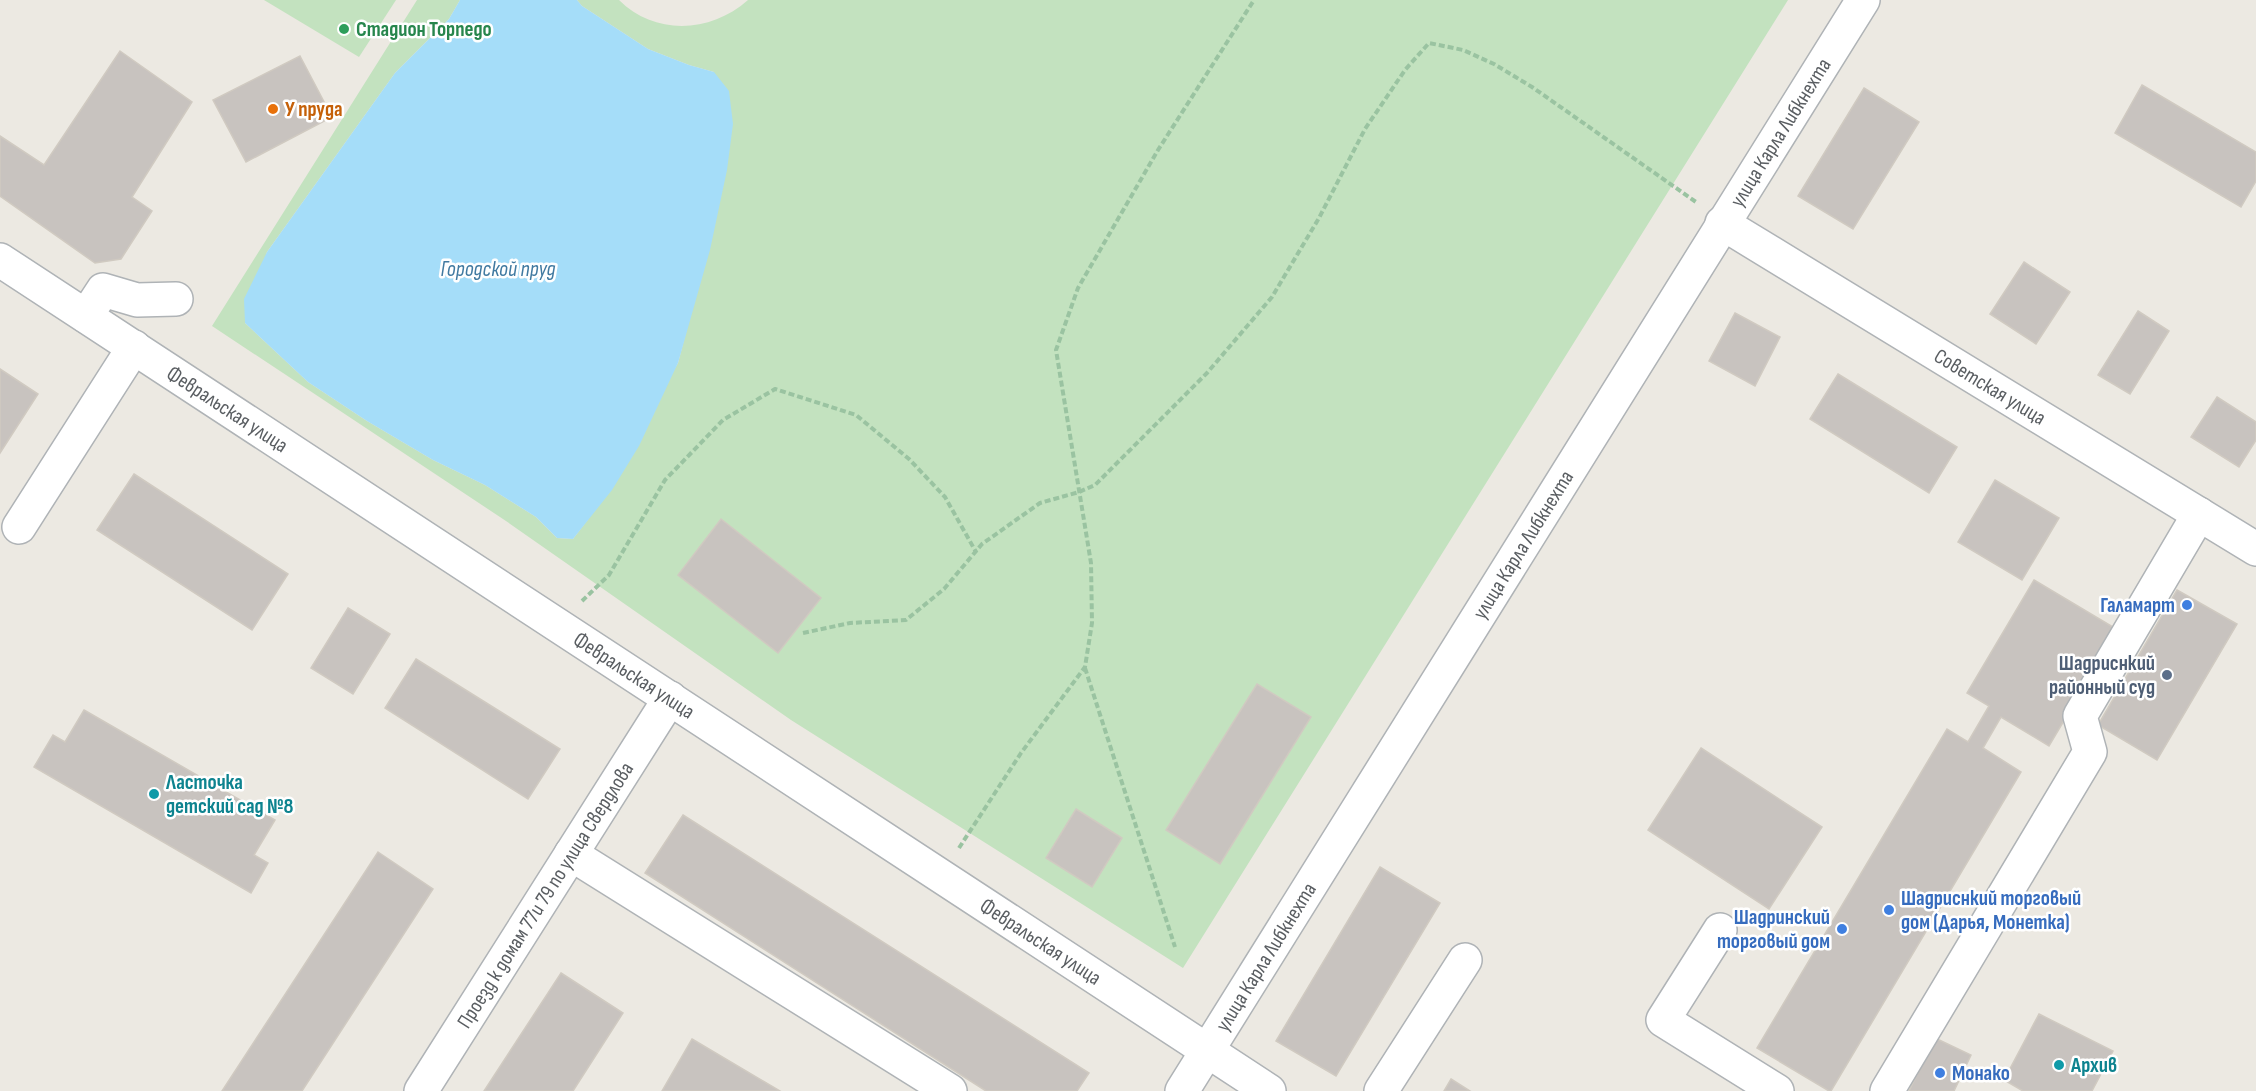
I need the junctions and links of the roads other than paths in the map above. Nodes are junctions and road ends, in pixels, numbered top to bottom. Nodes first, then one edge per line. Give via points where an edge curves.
1 (1863, 0) edge
2 (1722, 223) junction
3 (0, 260) edge
4 (176, 299) dead end
5 (86, 316) junction
6 (134, 347) junction
7 (2199, 514) junction
8 (19, 527) dead end
9 (2256, 549) edge
10 (670, 698) junction
11 (572, 854) junction
12 (1720, 930) dead end
13 (1465, 960) dead end
14 (1207, 1051) junction
15 (421, 1091) edge
16 (950, 1091) edge
17 (1182, 1091) edge
18 (1269, 1091) edge
19 (1381, 1091) edge
20 (1778, 1091) edge
21 (1887, 1091) edge

1 - 2 street, улица Карла Либкнехта
2 - 7 street, Советская улица
2 - 14 street, улица Карла Либкнехта
3 - 5 street, Февральская улица
4 - 5 street via 137,300 103,290
5 - 6 street, Февральская улица
6 - 8 street
6 - 10 street, Февральская улица
7 - 9 street, Советская улица
7 - 21 street via 2080,716 2090,752
10 - 11 street, Проезд к домам 77и 79 по улица Свердлова
10 - 14 street, Февральская улица
11 - 15 street, Проезд к домам 77и 79 по улица Свердлова
11 - 16 street
12 - 20 street via 1663,1020
13 - 19 street
14 - 17 street, улица Карла Либкнехта
14 - 18 street, Февральская улица

